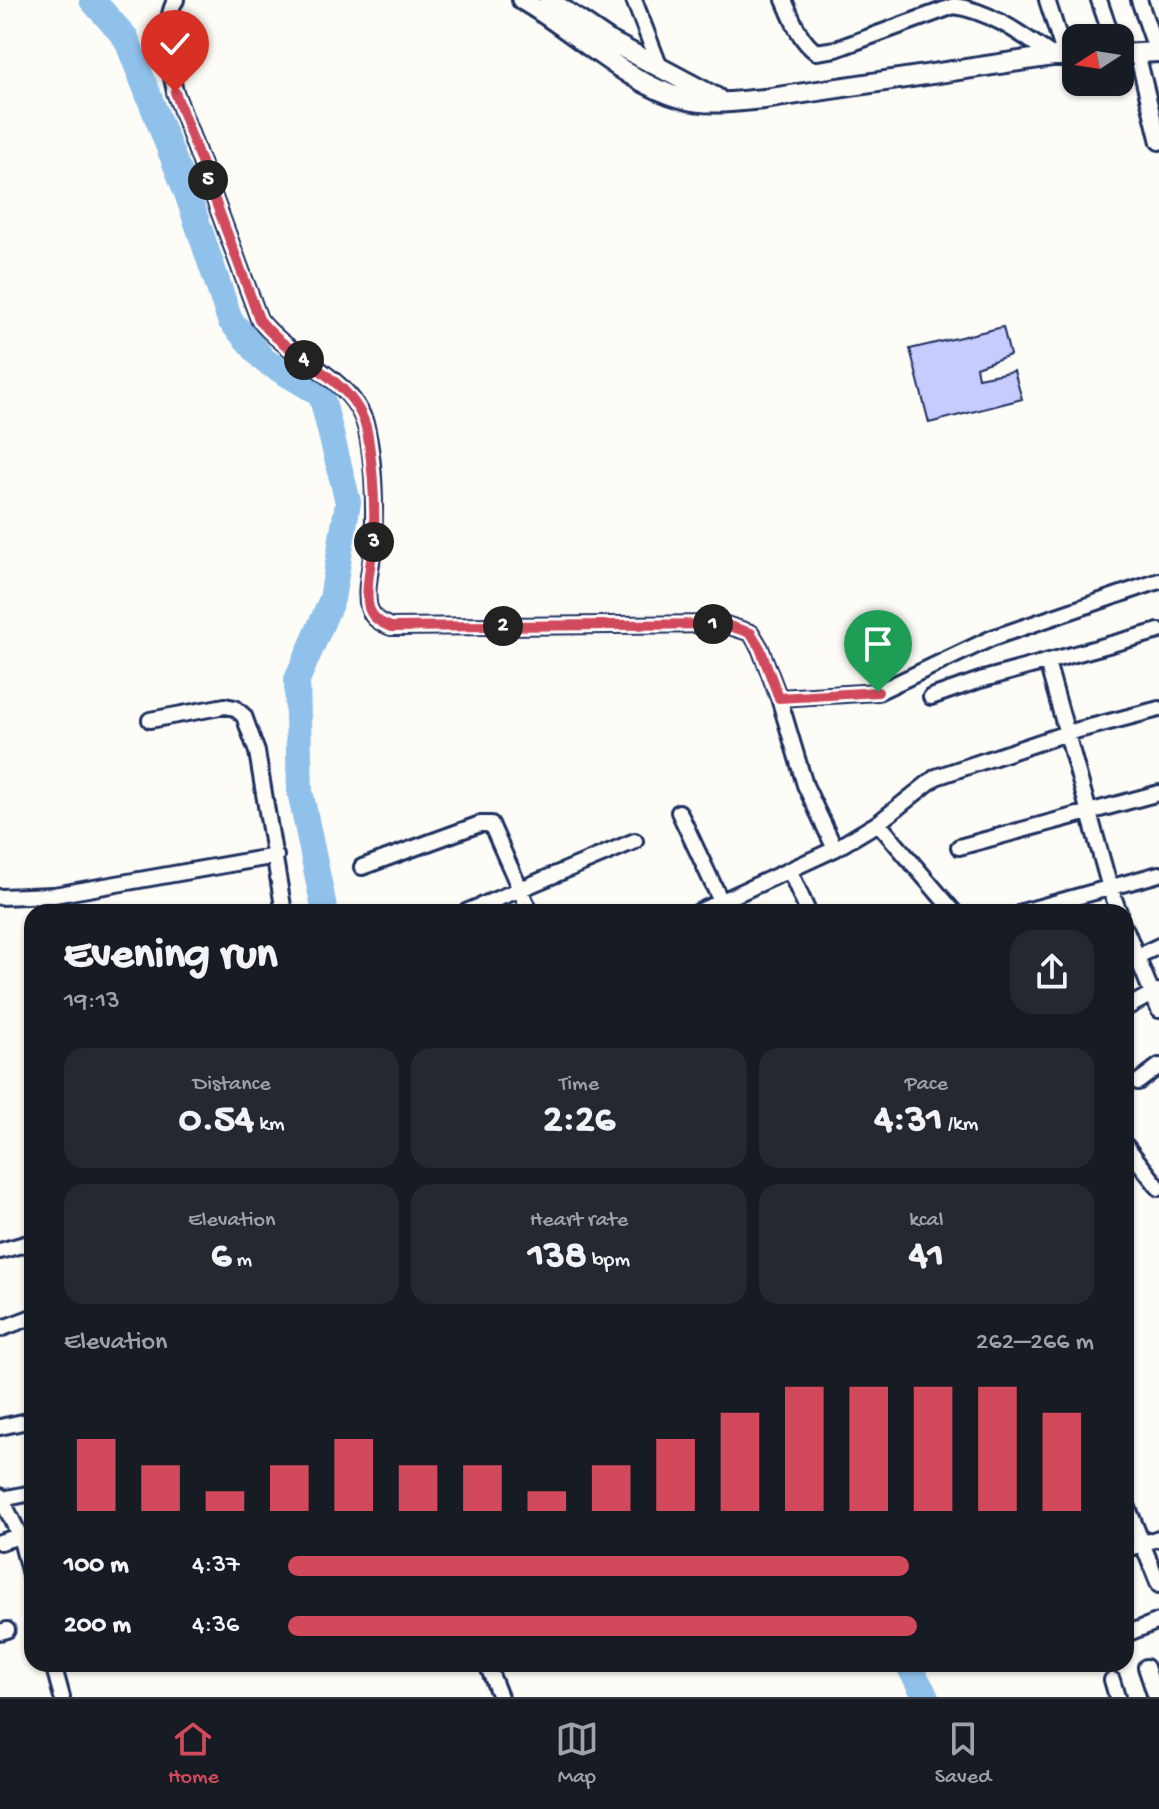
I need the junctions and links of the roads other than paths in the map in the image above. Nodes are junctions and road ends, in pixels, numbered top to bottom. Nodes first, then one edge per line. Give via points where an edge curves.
1 (176, 0) edge
2 (522, 0) edge
3 (549, 0) edge
4 (634, 0) edge
5 (784, 0) edge
6 (1047, 0) edge
7 (1099, 0) edge
8 (1139, 0) edge
9 (1107, 24) edge
10 (1062, 47) edge
11 (1062, 54) edge
12 (1062, 56) edge
13 (1158, 58) edge
14 (1134, 59) edge
15 (1134, 62) edge
16 (661, 70) junction
17 (723, 102) junction
18 (1159, 142) edge
19 (1159, 581) edge
20 (1159, 631) edge
21 (1047, 662) junction
22 (931, 697) dead end
23 (779, 698) junction
24 (1159, 709) edge
25 (150, 720) dead end
26 (1067, 733) junction
27 (1159, 793) edge
28 (679, 812) dead end
29 (1089, 813) junction
30 (878, 823) junction
31 (635, 841) dead end
32 (959, 847) dead end
33 (835, 849) junction
34 (276, 856) junction
35 (362, 867) dead end
36 (790, 871) junction
37 (1159, 874) edge
38 (1110, 888) junction
39 (521, 891) junction
40 (0, 897) edge
41 (283, 904) edge
42 (487, 904) edge
43 (527, 904) edge
44 (722, 904) edge
45 (729, 904) edge
46 (804, 904) edge
47 (947, 904) edge
48 (1051, 904) edge
49 (1116, 904) edge
50 (1159, 946) edge
51 (1134, 952) edge
52 (1136, 957) junction
53 (1155, 992) edge
54 (1134, 1004) edge
55 (1159, 1010) edge
56 (1159, 1066) edge
57 (1138, 1082) dead end
58 (1134, 1161) edge
59 (1159, 1188) edge
60 (24, 1244) edge
61 (0, 1251) edge
62 (24, 1320) edge
63 (0, 1329) edge
64 (24, 1422) edge
65 (0, 1427) edge
66 (24, 1494) edge
67 (1, 1497) edge
68 (1134, 1521) edge
69 (20, 1536) junction
70 (1159, 1538) edge
71 (0, 1542) edge
72 (1144, 1543) junction
73 (1134, 1546) edge
74 (24, 1551) edge
75 (1159, 1585) edge
76 (1159, 1621) edge
77 (1134, 1631) edge
78 (1146, 1667) dead end
79 (54, 1672) edge
80 (490, 1672) edge
81 (1112, 1680) dead end
82 (56, 1695) edge
83 (500, 1697) edge
84 (1117, 1697) edge
85 (1156, 1697) edge

1 - 23 street via 169,26 175,92 259,319 288,349 335,381 362,411 374,495 368,594 377,622 391,627 723,624 751,633
2 - 17 street via 660,89 685,100
3 - 16 street
4 - 16 street
5 - 11 street via 799,34 816,52 954,6
6 - 10 street
7 - 9 street
8 - 13 street
12 - 17 street
13 - 14 street
15 - 18 street
16 - 17 street
19 - 23 street via 992,638 878,692
20 - 21 street
21 - 22 street
21 - 26 street
23 - 33 street via 805,785
24 - 26 street
25 - 34 street via 225,706 244,716 257,752
26 - 29 street
26 - 30 street via 936,777
27 - 29 street
28 - 44 street
29 - 32 street
29 - 38 street
30 - 33 street
30 - 47 street
31 - 39 street
33 - 36 street
34 - 40 street via 54,895
34 - 41 street
35 - 39 street via 491,824
36 - 45 street
36 - 46 street
37 - 38 street
38 - 48 street
38 - 49 street
39 - 42 street
39 - 43 street
50 - 52 street
51 - 52 street
52 - 53 street
53 - 54 street
53 - 55 street
56 - 57 street
58 - 59 street
60 - 61 street
62 - 63 street
64 - 65 street
66 - 67 street
67 - 69 street
68 - 72 street
69 - 71 street
69 - 74 street
70 - 72 street
72 - 73 street
72 - 75 street
76 - 77 street
78 - 85 street
79 - 82 street
80 - 83 street
81 - 84 street

